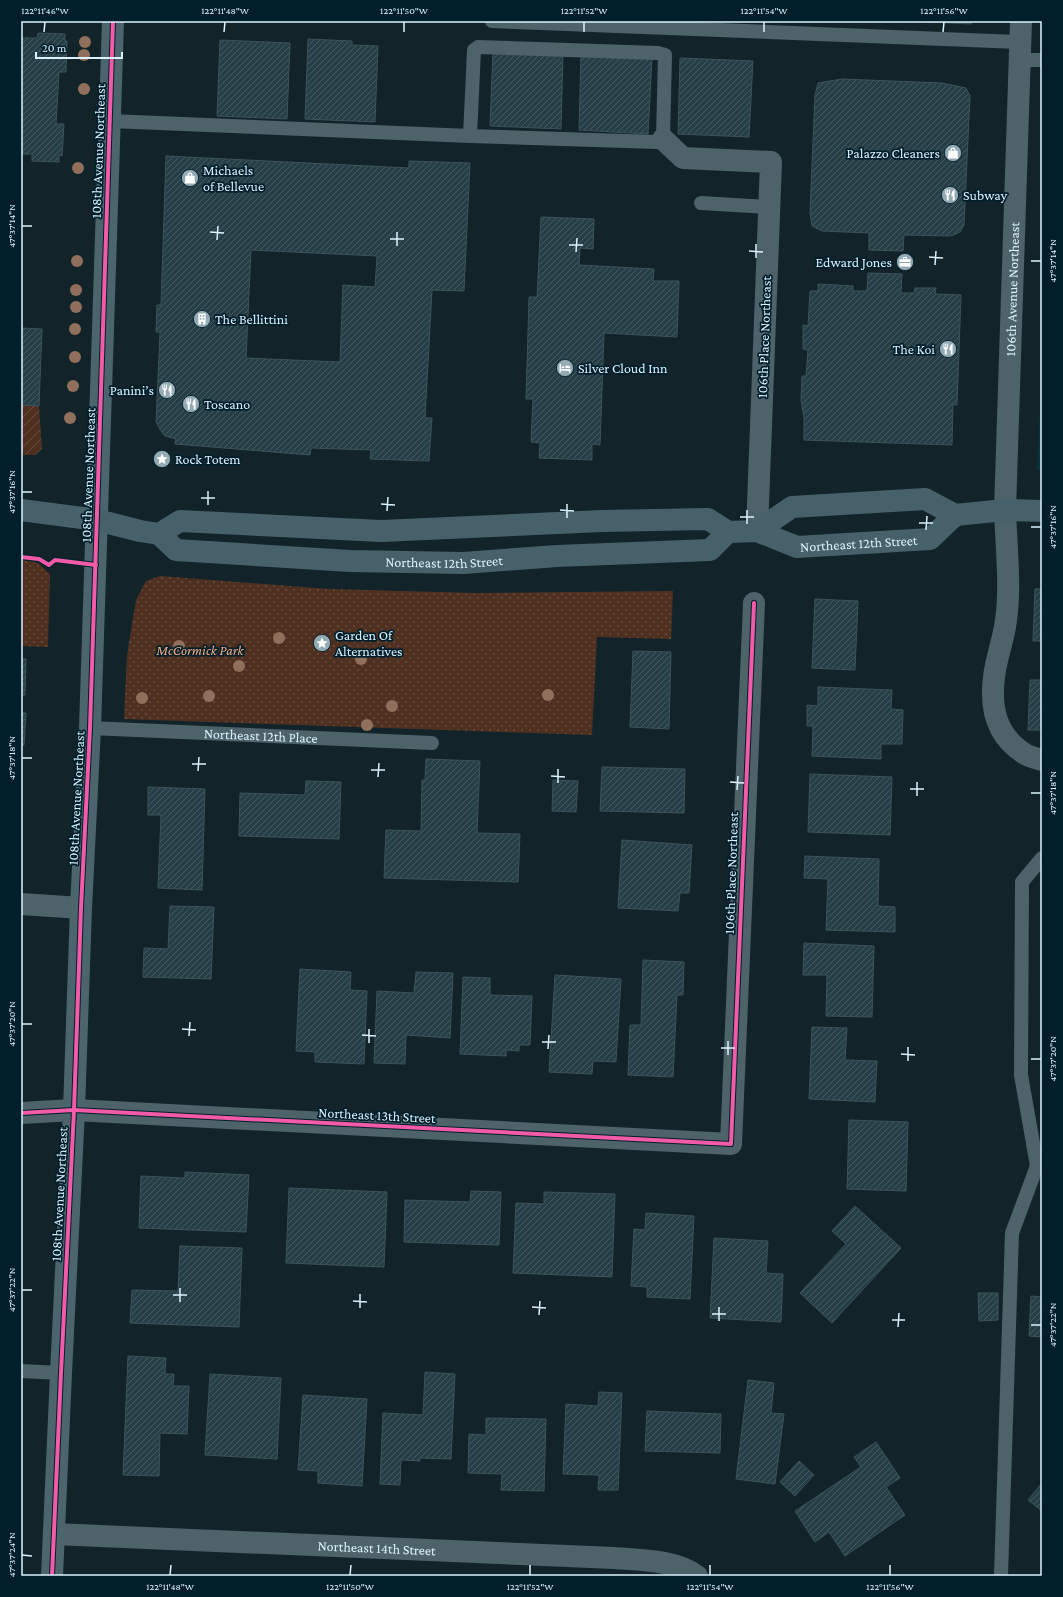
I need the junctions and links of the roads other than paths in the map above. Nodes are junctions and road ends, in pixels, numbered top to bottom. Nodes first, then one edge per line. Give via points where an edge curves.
1 (114, 21) edge
2 (492, 21) edge
3 (1021, 41) edge
4 (1042, 60) edge
5 (110, 121) junction
6 (470, 136) junction
7 (663, 139) junction
8 (701, 203) dead end
9 (769, 206) junction
10 (21, 510) edge
11 (1006, 510) junction
12 (1042, 511) edge
13 (955, 515) junction
14 (97, 520) junction
15 (757, 531) junction
16 (728, 532) junction
17 (159, 534) junction
18 (754, 603) dead end
19 (90, 728) junction
20 (432, 743) dead end
21 (1042, 760) edge
22 (1042, 858) edge
23 (21, 904) edge
24 (82, 908) junction
25 (74, 1110) junction
26 (21, 1113) edge
27 (731, 1144) joint
28 (1040, 1166) edge
29 (21, 1371) edge
30 (61, 1373) junction
31 (54, 1534) junction
32 (696, 1575) edge
33 (52, 1576) edge
34 (1001, 1576) edge

1 - 5 main road, 108th Avenue Northeast
2 - 3 lane
3 - 4 lane
3 - 11 street, 106th Avenue Northeast
5 - 6 lane
5 - 14 main road, 108th Avenue Northeast
6 - 7 lane via 658,142
6 - 7 lane via 474,50 478,46 665,55
7 - 9 street, 106th Place Northeast via 684,158 771,162
8 - 9 lane
9 - 15 street, 106th Place Northeast
10 - 14 main road
11 - 12 main road
11 - 13 main road
11 - 21 street via 1008,593 1006,620 994,676 993,702 997,723 1009,741 1025,754
13 - 15 main road via 925,499 792,508
13 - 15 main road, Northeast 12th Street via 930,539 797,547
14 - 17 main road
14 - 19 main road, 108th Avenue Northeast
15 - 16 main road, Northeast 12th Street
16 - 17 main road via 708,519 381,531 180,521
16 - 17 main road, Northeast 12th Street via 710,550 557,556 463,563 350,560 176,550
18 - 27 street, 106th Place Northeast
19 - 20 lane, Northeast 12th Place
19 - 24 main road, 108th Avenue Northeast
22 - 28 lane via 1022,882 1021,1075
23 - 24 street
24 - 25 main road, 108th Avenue Northeast
25 - 26 street, Northeast 13th Street
25 - 27 street, Northeast 13th Street
25 - 30 main road, 108th Avenue Northeast
28 - 34 lane via 1012,1233
29 - 30 lane
30 - 31 main road, 108th Avenue Northeast
31 - 32 street, Northeast 14th Street via 614,1558 657,1562 680,1567
31 - 33 main road, 108th Avenue Northeast

